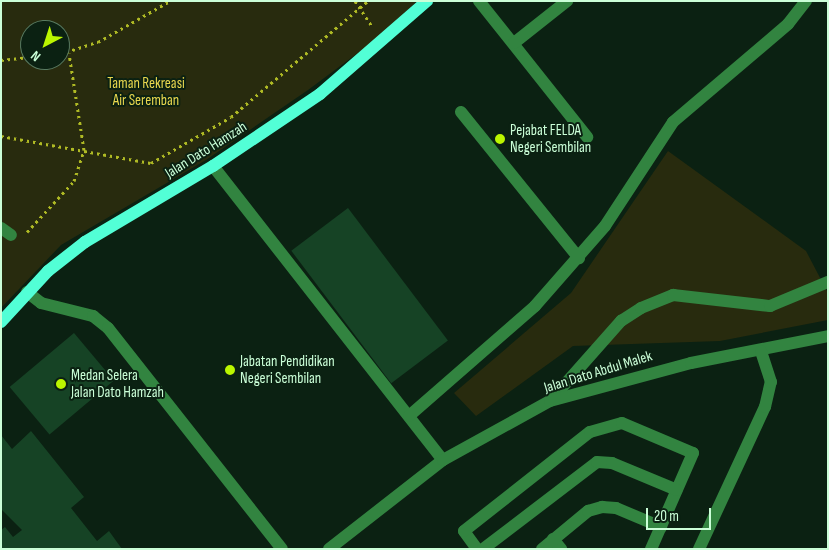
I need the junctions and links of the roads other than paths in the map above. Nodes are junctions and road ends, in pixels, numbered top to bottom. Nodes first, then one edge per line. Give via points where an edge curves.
1 (427, 1) edge
2 (479, 1) edge
3 (567, 1) edge
4 (806, 1) edge
5 (514, 43) junction
6 (461, 112) dead end
7 (587, 137) dead end
8 (213, 166) junction
9 (579, 258) junction
10 (828, 282) edge
11 (27, 292) junction
12 (1, 322) edge
13 (828, 336) edge
14 (761, 352) junction
15 (550, 401) junction
16 (409, 416) junction
17 (443, 460) junction
18 (677, 490) junction
19 (661, 527) junction
20 (557, 544) edge
21 (282, 549) edge
22 (329, 549) edge
23 (477, 549) edge
24 (483, 549) edge
25 (542, 549) edge
26 (651, 549) edge
27 (699, 549) edge

1 - 8 main road, Jalan Dato Hamzah via 320,94
2 - 5 street
3 - 5 street
4 - 9 street via 788,24 673,122
5 - 7 street
6 - 9 street
8 - 11 main road, Jalan Dato Hamzah via 85,242
8 - 16 street
9 - 16 street via 495,344
10 - 15 street via 770,306 673,295 641,308 622,321
11 - 12 main road, Jalan Dato Hamzah
11 - 21 street via 42,303 93,316 108,328
13 - 14 street, Jalan Dato Abdul Malek
14 - 15 street, Jalan Dato Abdul Malek via 691,362
14 - 27 street via 770,382 765,407
15 - 17 street, Jalan Dato Abdul Malek
16 - 17 street
17 - 22 street, Jalan Dato Abdul Malek
18 - 19 street
18 - 23 street via 693,453 635,427 606,425 590,432 464,531
18 - 24 street via 612,463 597,462
19 - 20 street via 616,508 602,507 588,511
19 - 26 street
20 - 25 street

